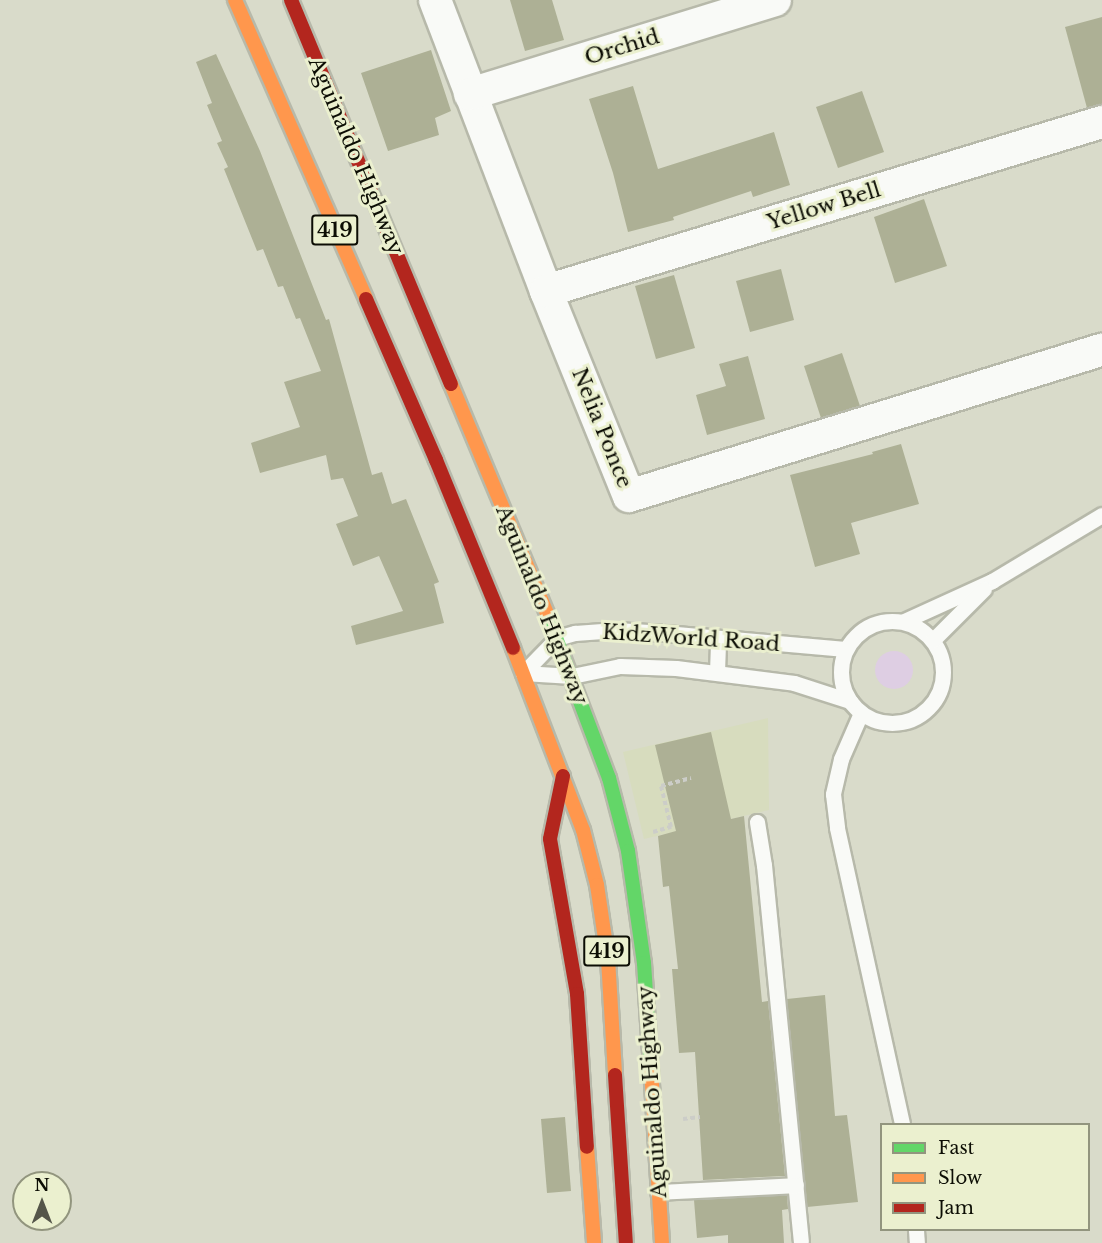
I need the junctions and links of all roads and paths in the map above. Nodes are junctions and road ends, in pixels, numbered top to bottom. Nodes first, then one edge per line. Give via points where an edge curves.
1 (235, 0) edge
2 (291, 0) edge
3 (435, 0) edge
4 (775, 0) edge
5 (470, 94) junction
6 (1102, 122) edge
7 (546, 291) junction
8 (1102, 350) edge
9 (1102, 515) edge
10 (992, 581) junction
11 (904, 621) junction
12 (557, 638) junction
13 (718, 638) junction
14 (933, 639) junction
15 (845, 649) junction
16 (717, 672) junction
17 (523, 673) junction
18 (572, 676) junction
19 (850, 701) junction
20 (861, 713) junction
21 (563, 776) junction
22 (692, 778) dead end
23 (757, 822) dead end
24 (648, 833) dead end
25 (902, 1123) edge
26 (796, 1185) junction
27 (658, 1192) junction
28 (801, 1241) dead end
29 (594, 1243) edge
30 (626, 1243) edge
31 (662, 1243) edge

1 - 17 main road, Aguinaldo Highway / 419 via 436,460
2 - 12 main road, Aguinaldo Highway / 419
3 - 5 street, Nelia Ponce
4 - 5 street, Orchid
5 - 7 street, Nelia Ponce
6 - 7 street, Yellow Bell
7 - 8 street, Nelia Ponce via 629,496
9 - 10 lane
10 - 11 lane
10 - 14 lane
11 - 14 lane
11 - 15 lane via 870,625 855,635
12 - 13 lane, KidzWorld Road via 616,630
12 - 17 lane
12 - 18 main road, Aguinaldo Highway / 419
13 - 15 lane, KidzWorld Road
13 - 16 lane
14 - 20 lane via 944,670 942,686 929,707 909,721 892,723 876,721
15 - 19 lane via 841,676
16 - 18 lane, KidzWorld Road via 620,666
16 - 19 lane, KidzWorld Road via 794,683
17 - 18 lane, KidzWorld Road
17 - 21 main road, Aguinaldo Highway / 419
18 - 27 main road, Aguinaldo Highway / 419 via 609,778 634,883 652,1058
19 - 20 lane
20 - 25 lane via 841,759 833,794 837,828
21 - 29 main road, 419 via 550,839 577,994
21 - 30 main road, Aguinaldo Highway / 419 via 590,857 603,921
22 - 24 path via 661,786 671,828
23 - 26 lane
26 - 27 lane
26 - 28 lane
27 - 31 main road, Aguinaldo Highway / 419

